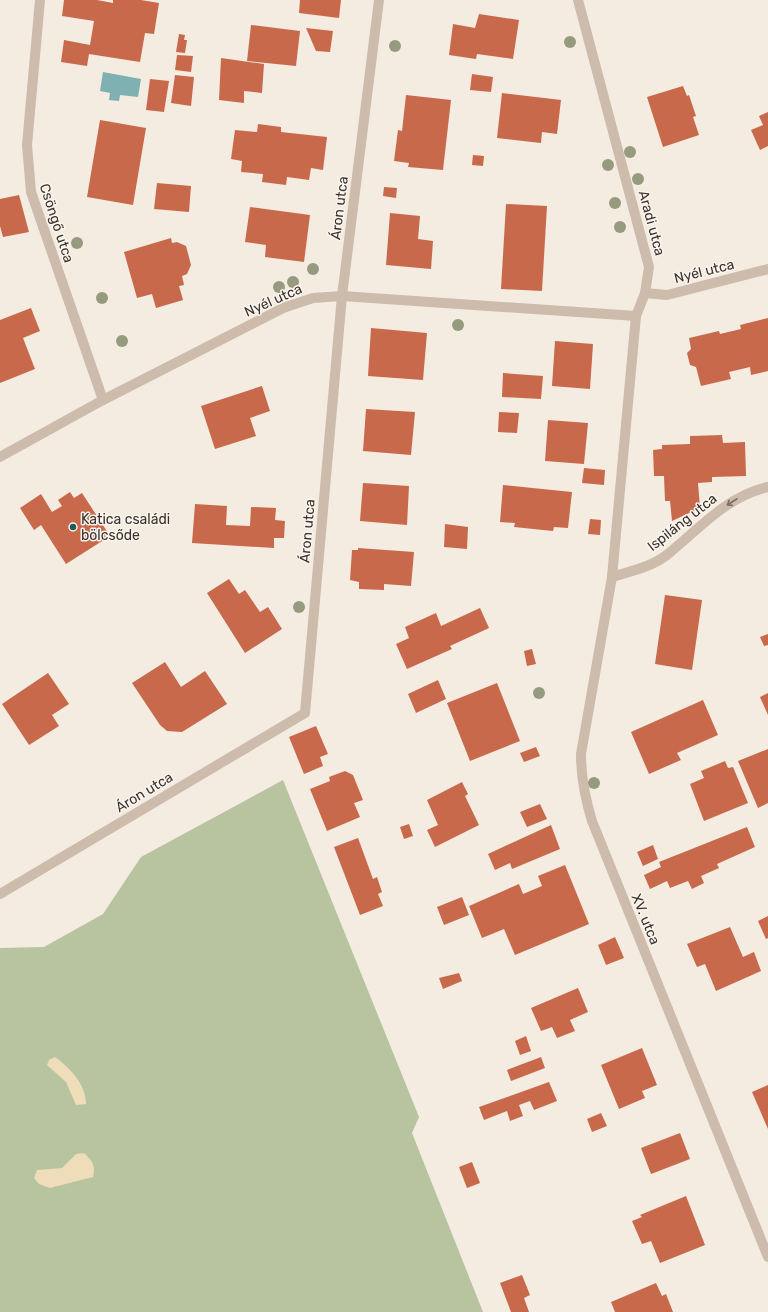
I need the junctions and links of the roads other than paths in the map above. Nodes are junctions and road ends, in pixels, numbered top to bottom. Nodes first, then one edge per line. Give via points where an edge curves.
1 (40, 0) edge
2 (379, 0) edge
3 (578, 0) edge
4 (768, 269) edge
5 (645, 293) junction
6 (342, 296) junction
7 (636, 316) junction
8 (103, 400) junction
9 (0, 457) edge
10 (768, 487) edge
11 (612, 577) junction
12 (0, 894) edge
13 (768, 1257) edge

1 - 8 street, Csöngő utca via 27,146 31,192
2 - 6 street, Áron utca
3 - 5 street, Aradi utca via 649,267
4 - 5 street, Nyél utca via 667,295
5 - 7 street, Aradi utca
6 - 7 street, Nyél utca
6 - 8 street, Nyél utca via 313,298 283,308
6 - 12 street, Áron utca via 305,713
7 - 11 street, Aradi utca
8 - 9 street, Nyél utca
10 -> 11 street, Ispiláng utca via 753,490 732,502 667,555 648,566
11 - 13 street, XV. utca via 581,754 581,777 585,799

